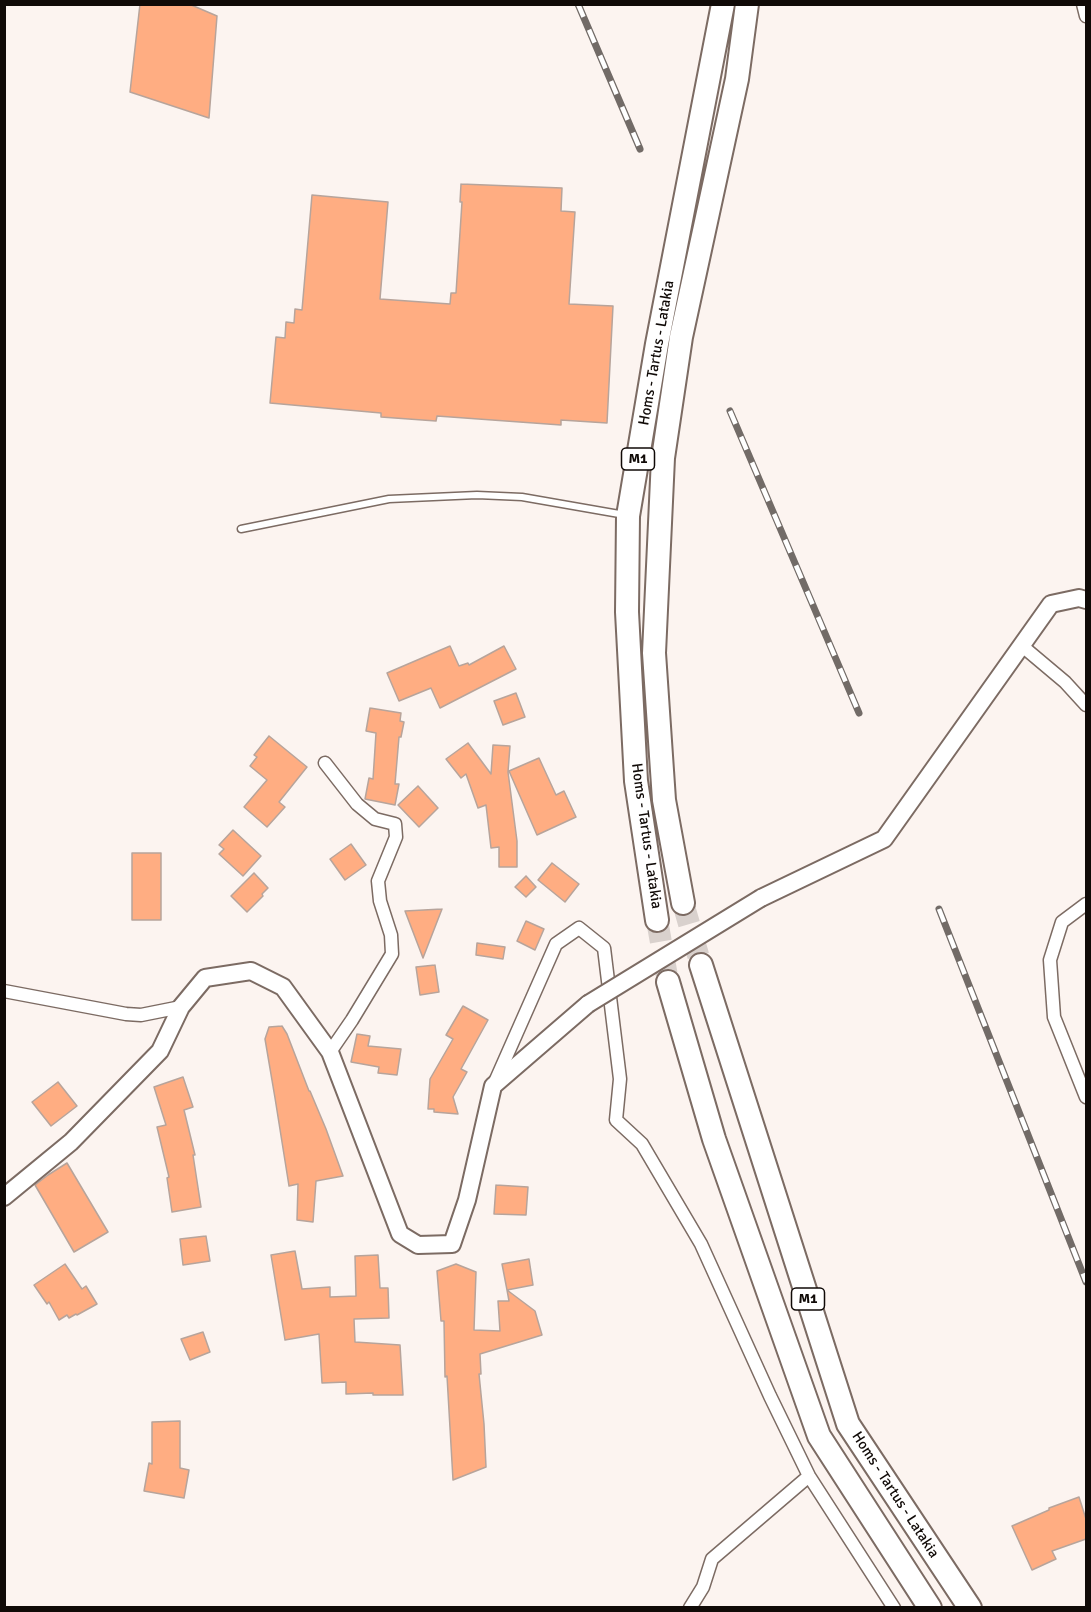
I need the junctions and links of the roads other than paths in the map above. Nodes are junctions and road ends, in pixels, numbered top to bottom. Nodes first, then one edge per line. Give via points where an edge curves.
1 (723, 4) edge
2 (747, 4) edge
3 (1083, 4) edge
4 (1086, 16) edge
5 (628, 516) junction
6 (241, 530) dead end
7 (1086, 600) edge
8 (1021, 645) junction
9 (1086, 705) edge
10 (325, 763) dead end
11 (683, 903) tunnel mouth
12 (1086, 904) edge
13 (657, 920) tunnel mouth
14 (701, 965) tunnel mouth
15 (669, 982) tunnel mouth
16 (4, 991) edge
17 (181, 1007) junction
18 (330, 1052) junction
19 (494, 1086) junction
20 (1086, 1097) edge
21 (4, 1197) edge
22 (809, 1476) junction
23 (690, 1608) edge
24 (894, 1608) edge
25 (930, 1608) edge
26 (970, 1608) edge

1 - 5 highway, Homs - Tartus - Latakia / M1
2 - 11 highway, Homs - Tartus - Latakia / M1 via 737,79 681,337 663,458 654,653 664,800
3 - 4 street
5 - 6 lane via 522,497 477,495 389,499
5 - 13 highway, Homs - Tartus - Latakia / M1 via 627,612 636,781
7 - 8 main road via 1051,604
8 - 9 street
8 - 19 main road, bridge via 884,839 760,898 588,1004
10 - 18 street via 357,804 375,819 395,824 396,837 378,881 392,954
12 - 20 street via 1062,922 1050,960 1054,1017
14 - 26 highway, Homs - Tartus - Latakia / M1 via 848,1424
15 - 25 highway, M1 via 714,1140 819,1436
16 - 17 street via 126,1014
17 - 18 main road via 205,978 251,971 283,987
17 - 21 main road via 160,1051 71,1142
18 - 19 main road via 400,1234 418,1245 452,1244
19 - 22 street via 556,944 579,928 604,948 620,1078 616,1120 642,1144 701,1244
22 - 23 street via 712,1559
22 - 24 street

